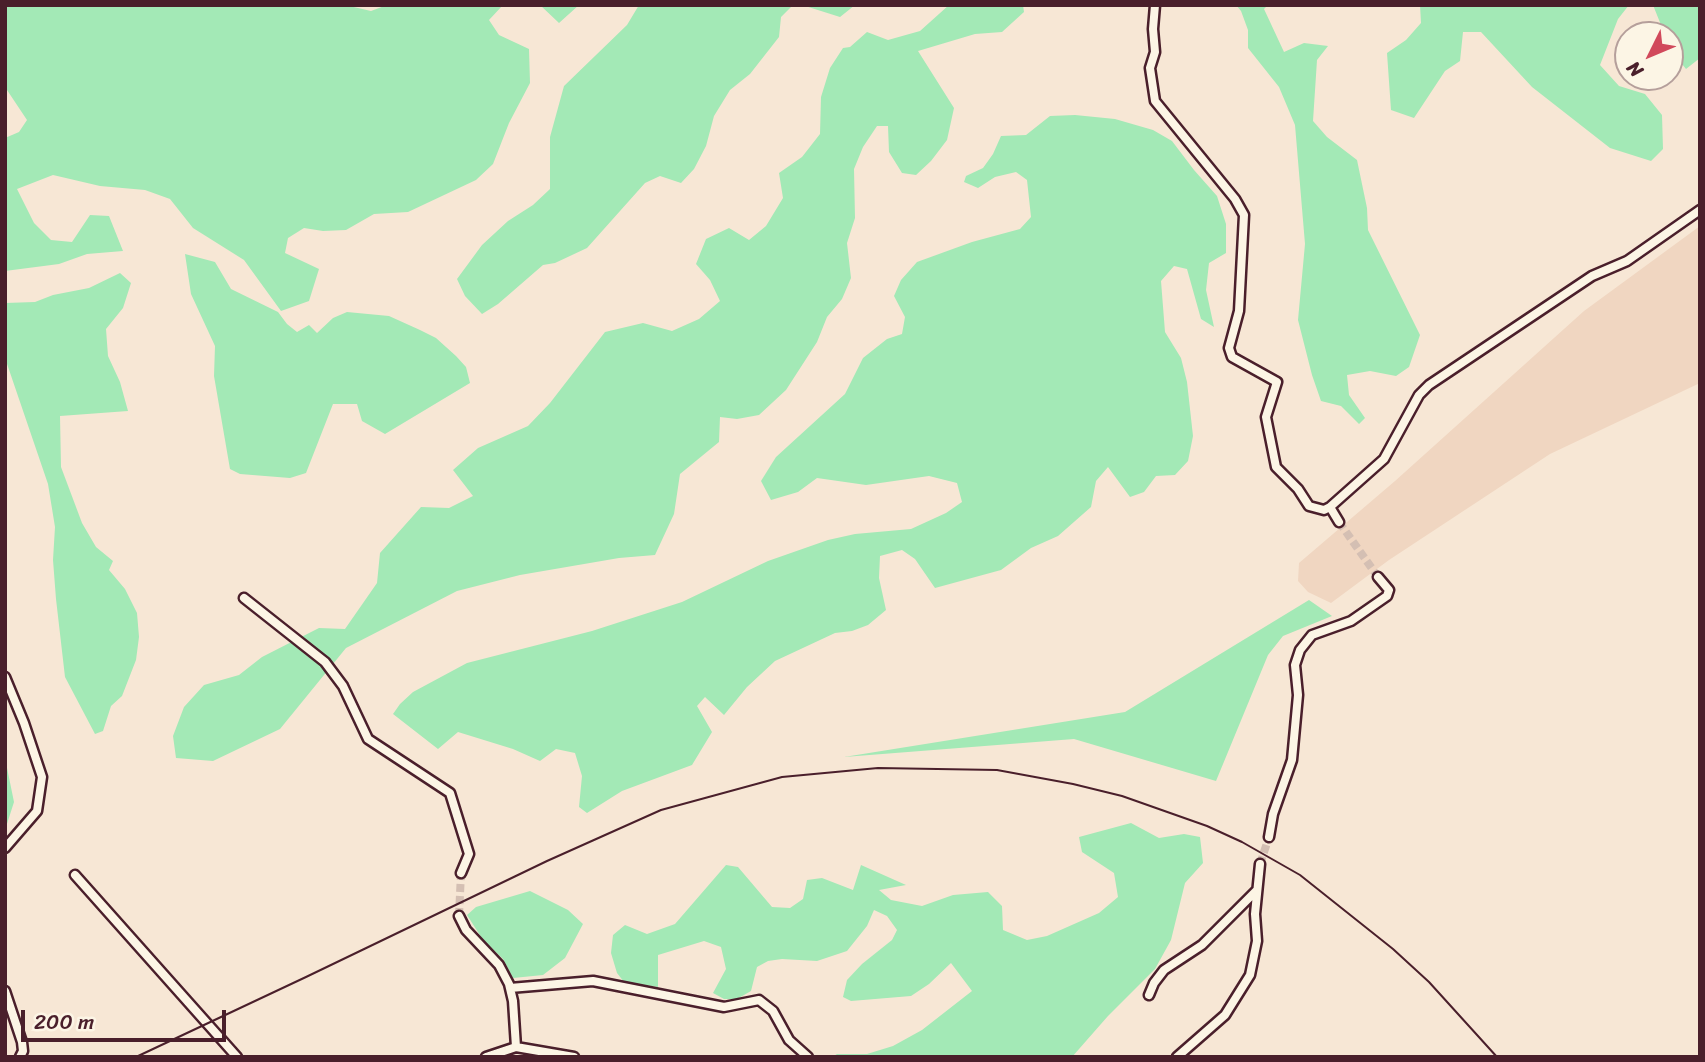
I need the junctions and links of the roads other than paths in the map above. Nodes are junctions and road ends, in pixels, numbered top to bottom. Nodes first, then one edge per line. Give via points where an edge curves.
1 (1155, 5) edge
2 (1700, 210) edge
3 (1330, 508) junction
4 (1339, 522) tunnel mouth
5 (1378, 577) tunnel mouth
6 (244, 598) dead end
7 (5, 677) edge
8 (1269, 837) tunnel mouth
9 (5, 848) edge
10 (1260, 864) tunnel mouth
11 (461, 873) tunnel mouth
12 (75, 875) dead end
13 (1257, 890) junction
14 (459, 916) tunnel mouth
15 (510, 988) junction
16 (5, 991) edge
17 (1149, 995) dead end
18 (516, 1047) junction
19 (20, 1057) edge
20 (237, 1057) edge
21 (486, 1057) edge
22 (574, 1057) edge
23 (808, 1057) edge
24 (1177, 1057) edge

1 - 3 street via 1150,68 1155,101 1244,215 1239,311 1229,348 1233,357 1277,382 1266,416 1276,467 1309,506
2 - 3 street via 1430,385 1419,395 1384,459
3 - 4 street
5 - 8 street via 1390,590 1387,596 1351,621 1312,635 1300,650 1295,665 1298,695 1292,760
6 - 11 street via 325,662 343,686 368,739 450,793 468,854
7 - 9 street via 42,777 37,811
10 - 13 street
12 - 20 street
13 - 17 street via 1202,945 1164,970
13 - 24 street via 1257,941 1250,975 1225,1015
14 - 15 street via 499,965
15 - 18 street
15 - 23 street via 593,981 724,1007 759,1000
16 - 19 street via 22,1042
18 - 21 street
18 - 22 street

